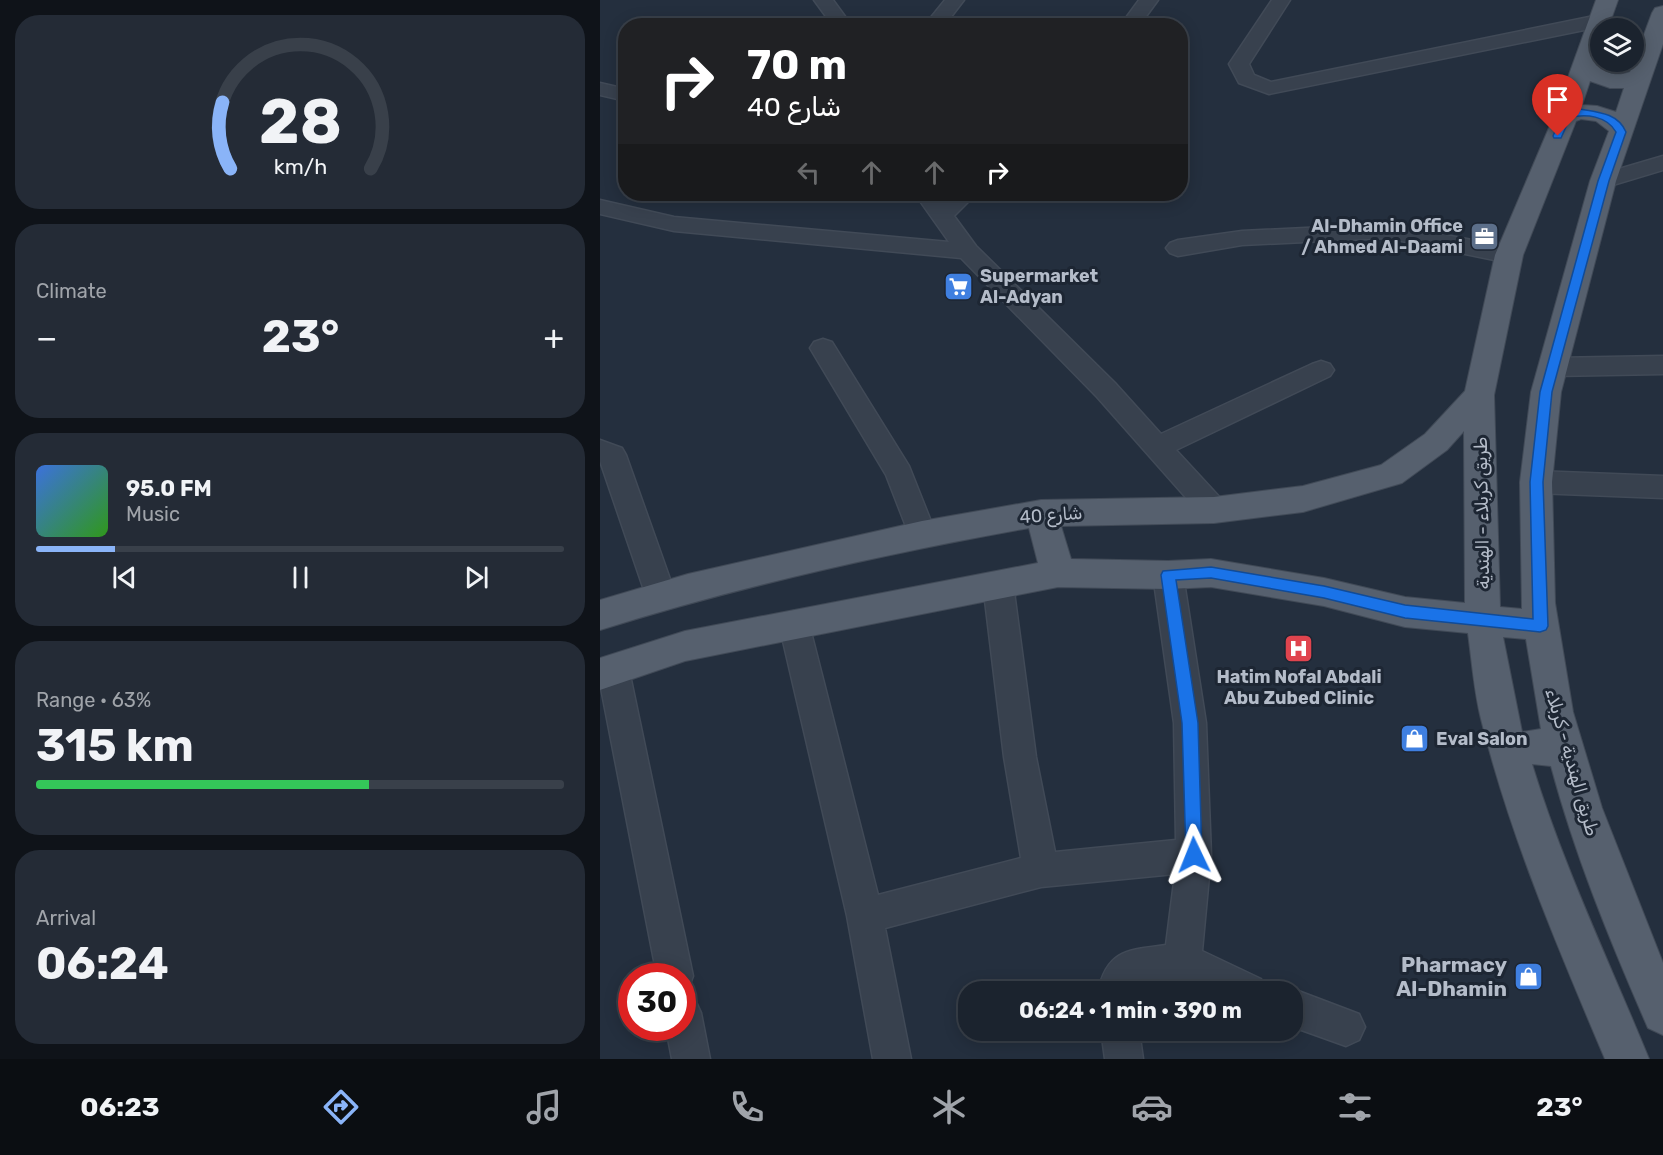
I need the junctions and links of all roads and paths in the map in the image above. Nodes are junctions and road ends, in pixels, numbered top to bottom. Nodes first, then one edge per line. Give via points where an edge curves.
1 (823, 0) edge
2 (955, 0) edge
3 (1149, 0) edge
4 (1281, 0) edge
5 (1603, 10) edge
6 (1663, 13) edge
7 (837, 18) edge
8 (940, 18) edge
9 (1135, 18) edge
10 (1585, 63) junction
11 (1641, 76) junction
12 (600, 89) edge
13 (618, 93) edge
14 (1566, 116) junction
15 (1621, 132) junction
16 (1663, 163) edge
17 (1603, 181) junction
18 (931, 201) edge
19 (957, 201) edge
20 (600, 207) edge
21 (941, 215) junction
22 (1178, 248) dead end
23 (968, 251) junction
24 (1509, 255) junction
25 (823, 348) dead end
26 (1663, 366) edge
27 (1552, 367) junction
28 (1321, 370) dead end
29 (1479, 395) junction
30 (1157, 447) junction
31 (600, 450) edge
32 (1536, 482) junction
33 (1663, 487) edge
34 (1214, 510) junction
35 (1041, 513) junction
36 (922, 534) junction
37 (1058, 573) junction
38 (1168, 575) junction
39 (998, 584) junction
40 (661, 596) junction
41 (600, 615) edge
42 (1484, 620) junction
43 (794, 624) junction
44 (1540, 626) junction
45 (606, 672) edge
46 (1567, 755) junction
47 (1511, 757) junction
48 (1194, 855) junction
49 (1041, 870) junction
50 (865, 916) junction
51 (1184, 961) junction
52 (672, 963) edge
53 (1119, 981) edge
54 (1225, 981) edge
55 (1303, 1012) edge
56 (1663, 1013) edge
57 (1346, 1027) dead end
58 (687, 1041) edge
59 (1122, 1041) edge
60 (691, 1059) edge
61 (892, 1059) edge
62 (1124, 1059) edge
63 (1627, 1059) edge

1 - 7 street
2 - 8 street
3 - 9 street
4 - 5 street via 1239,64 1246,80 1269,88
5 - 10 main road, طريق كربلاء - الهندية
6 - 11 main road, طريق الهندية - كربلاء
10 - 11 main road via 1592,73 1608,80 1627,81
10 - 14 main road, طريق كربلاء - الهندية
11 - 15 main road, طريق الهندية - كربلاء
12 - 13 street
14 - 15 main road via 1580,112 1598,114 1614,121
14 - 24 main road, طريق كربلاء - الهندية
15 - 17 main road, طريق الهندية - كربلاء
16 - 17 street
17 - 27 main road, طريق الهندية - كربلاء
18 - 21 street
19 - 21 street
20 - 23 street via 674,224
21 - 23 street
22 - 24 street via 1242,238 1387,231
23 - 30 street
24 - 29 main road, طريق كربلاء - الهندية
25 - 36 street via 899,473
26 - 27 street
27 - 32 main road, طريق الهندية - كربلاء
28 - 30 street
29 - 34 main road, شارع 40 via 1436,442 1391,474 1303,500
29 - 42 main road, طريق كربلاء - الهندية
30 - 34 street
31 - 40 street via 612,455
32 - 33 street
32 - 44 main road, طريق الهندية - كربلاء
34 - 35 main road, شارع 40
35 - 36 main road, شارع 40
35 - 37 main road
36 - 40 main road, شارع 40
37 - 38 main road
37 - 39 main road
38 - 42 main road via 1211,573 1324,592 1405,612
38 - 48 street via 1190,723
39 - 43 main road
39 - 49 street via 1020,757
40 - 41 main road, شارع 40
42 - 44 main road
42 - 47 main road, طريق كربلاء - الهندية via 1500,717
43 - 45 main road via 685,646
43 - 50 street
44 - 46 main road, طريق الهندية - كربلاء
45 - 52 street
46 - 47 main road via 1553,747 1530,745
46 - 56 main road, طريق الهندية - كربلاء via 1582,808 1626,927
47 - 63 main road, طريق كربلاء - الهندية via 1572,931
48 - 49 street
48 - 51 street
49 - 50 street
50 - 61 street
51 - 53 street via 1128,969
51 - 54 street
55 - 57 street
58 - 60 street
59 - 62 street

